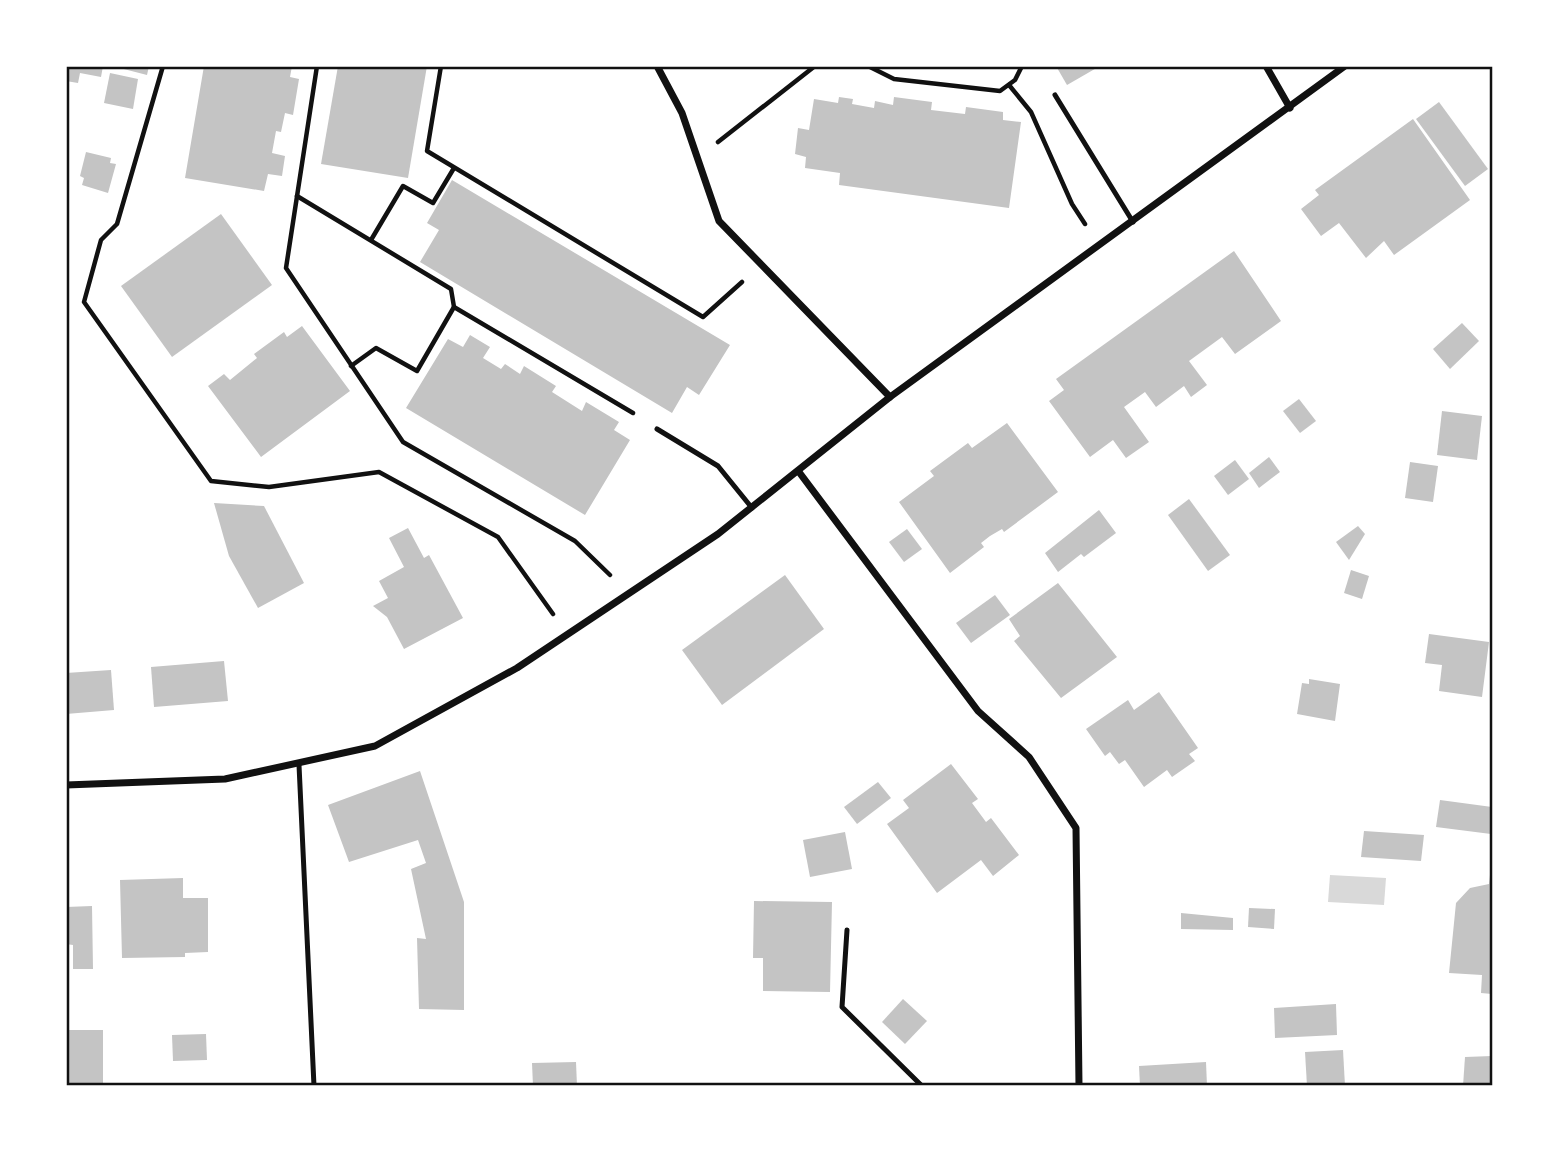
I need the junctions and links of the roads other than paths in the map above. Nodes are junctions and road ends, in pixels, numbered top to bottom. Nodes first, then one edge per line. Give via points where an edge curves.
1 (657, 66) edge
2 (1266, 66) edge
3 (1345, 66) edge
4 (1055, 95) dead end
5 (1290, 108) junction
6 (1133, 222) junction
7 (890, 397) junction
8 (657, 429) dead end
9 (799, 472) junction
10 (752, 508) junction
11 (299, 765) junction
12 (66, 785) edge
13 (847, 930) dead end
14 (314, 1086) edge
15 (922, 1086) edge
16 (1079, 1086) edge

1 - 7 street via 682,113 719,221
2 - 5 street
3 - 5 street
4 - 6 lane
5 - 6 street
6 - 7 street
7 - 9 street
8 - 10 lane via 718,466
9 - 10 street
9 - 16 street via 978,711 1030,757 1076,828
10 - 11 street via 517,668 375,746
11 - 12 street via 225,779
11 - 14 lane
13 - 15 lane via 842,1007

